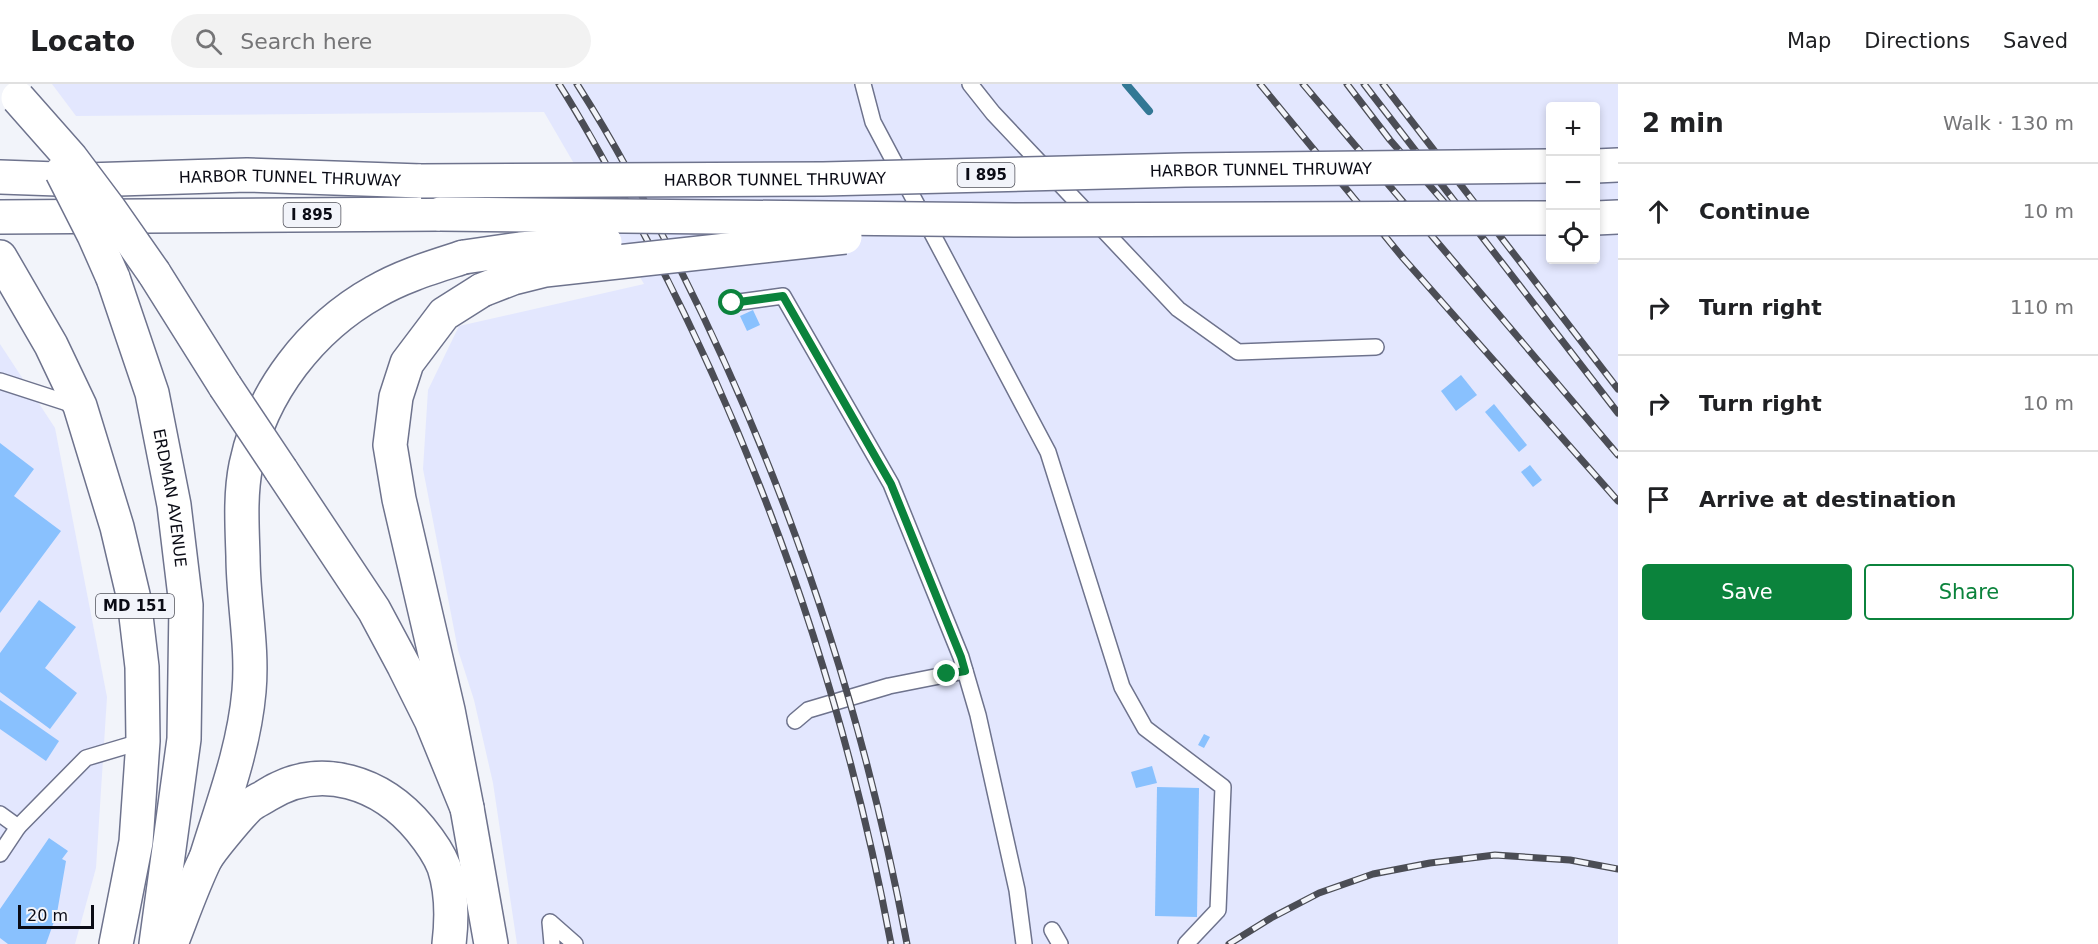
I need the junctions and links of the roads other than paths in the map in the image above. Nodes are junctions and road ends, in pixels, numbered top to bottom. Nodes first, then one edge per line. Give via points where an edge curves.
1 (863, 84) edge
2 (970, 84) edge
3 (13, 91) edge
4 (1618, 165) edge
5 (1546, 166) edge
6 (1600, 166) edge
7 (0, 177) edge
8 (0, 217) edge
9 (1546, 218) edge
10 (1600, 218) edge
11 (1618, 218) edge
12 (1014, 220) junction
13 (770, 244) junction
14 (0, 258) edge
15 (732, 303) dead end
16 (1376, 347) dead end
17 (0, 381) edge
18 (80, 406) junction
19 (965, 671) junction
20 (795, 721) dead end
21 (143, 741) junction
22 (467, 808) junction
23 (0, 814) edge
24 (18, 827) junction
25 (0, 854) edge
26 (206, 858) junction
27 (1052, 930) dead end
28 (116, 944) edge
29 (156, 944) edge
30 (171, 944) edge
31 (449, 944) edge
32 (491, 944) edge
33 (552, 944) edge
34 (575, 944) edge
35 (1024, 944) edge
36 (1060, 944) edge
37 (1186, 944) edge

1 - 37 lane via 873,122 1048,452 1122,687 1145,728 1223,787 1218,910
2 - 16 lane via 1178,309 1238,352
3 - 22 main road, bridge via 104,201 374,610 431,720
3 - 29 main road, ERDMAN AVENUE / MD 151, bridge via 72,190 113,279 152,393 174,505 186,605 184,739
4 - 6 main road
5 - 7 main road, HARBOR TUNNEL THRUWAY / I 895, bridge via 823,179
8 - 12 main road, HARBOR TUNNEL THRUWAY / I 895, bridge via 440,214
9 - 12 main road, HARBOR TUNNEL THRUWAY / I 895, bridge
10 - 11 main road
12 - 13 main road, bridge
13 - 22 main road, bridge via 545,270 513,278 482,290 444,314 407,363 396,397 390,446
13 - 26 main road, bridge via 610,242 464,257 375,291 331,321 298,356 255,434 246,466 243,558 249,690 240,753
14 - 18 main road, MD 151 via 51,345
15 - 19 lane via 783,296 891,484
17 - 18 lane
18 - 21 main road, MD 151 via 117,527 134,599 142,667
19 - 20 lane via 889,686 808,710
19 - 35 lane via 1017,890
21 - 24 lane via 86,758
21 - 28 main road, MD 151 via 136,842
22 - 32 main road
23 - 24 lane
24 - 25 lane
26 - 30 main road
26 - 31 main road via 249,806 280,787 305,779 362,785 388,798 430,841 444,867 450,894
27 - 36 lane
33 - 34 lane via 550,922

